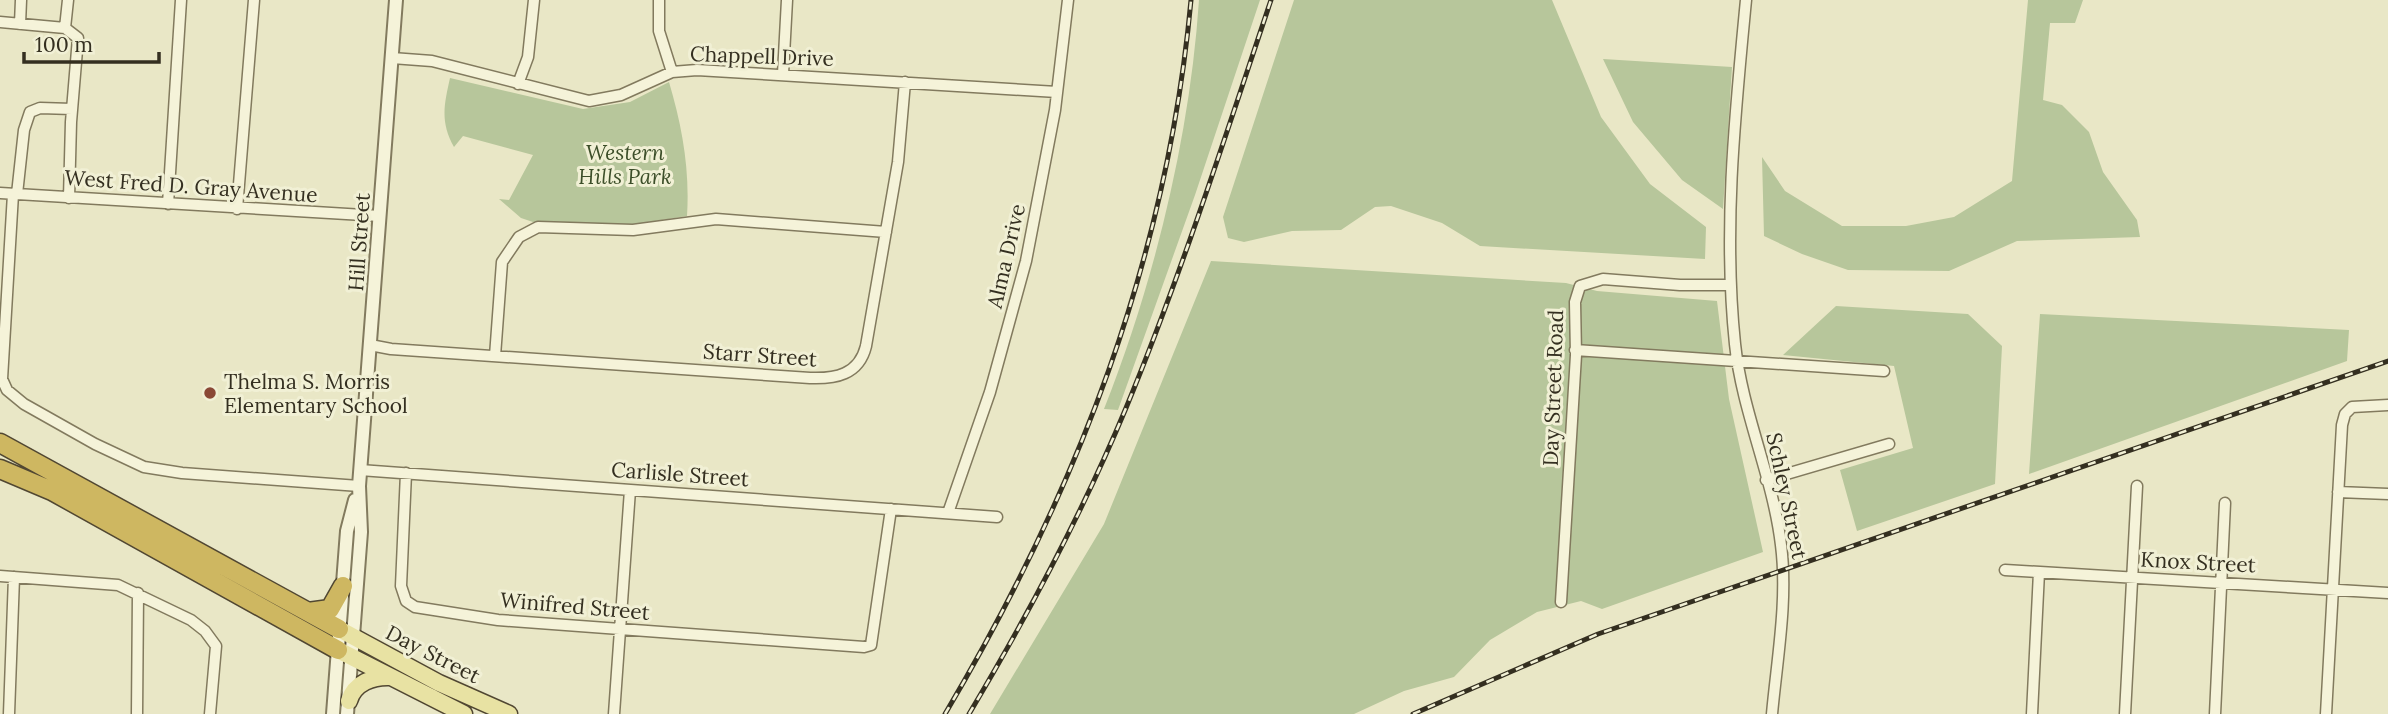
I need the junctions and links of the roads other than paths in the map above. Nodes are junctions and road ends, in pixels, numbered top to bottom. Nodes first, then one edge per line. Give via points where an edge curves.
1 (21, 0) edge
2 (68, 0) edge
3 (181, 0) edge
4 (254, 0) edge
5 (396, 0) edge
6 (534, 0) edge
7 (659, 0) edge
8 (787, 0) edge
9 (1068, 0) edge
10 (1746, 0) edge
11 (0, 22) edge
12 (20, 24) junction
13 (65, 28) junction
14 (392, 58) junction
15 (672, 72) junction
16 (783, 74) junction
17 (905, 82) junction
18 (518, 84) junction
19 (1057, 92) junction
20 (72, 109) junction
21 (0, 193) edge
22 (15, 194) junction
23 (69, 198) junction
24 (167, 204) junction
25 (237, 209) junction
26 (380, 216) junction
27 (886, 232) junction
28 (1730, 286) junction
29 (370, 345) junction
30 (1575, 350) junction
31 (495, 356) junction
32 (1737, 360) junction
33 (1884, 370) dead end
34 (2388, 405) edge
35 (0, 443) edge
36 (1889, 444) dead end
37 (0, 469) edge
38 (360, 470) junction
39 (406, 473) junction
40 (1766, 480) junction
41 (359, 486) junction
42 (2137, 486) dead end
43 (630, 490) junction
44 (2338, 492) junction
45 (2388, 494) edge
46 (2225, 503) dead end
47 (891, 509) junction
48 (948, 513) junction
49 (997, 517) dead end
50 (2005, 570) dead end
51 (2039, 572) junction
52 (0, 576) edge
53 (14, 577) junction
54 (2132, 578) junction
55 (2222, 583) junction
56 (343, 586) junction
57 (2333, 589) junction
58 (138, 593) junction
59 (2388, 593) edge
60 (1561, 602) dead end
61 (308, 612) junction
62 (622, 629) junction
63 (346, 633) junction
64 (344, 653) junction
65 (394, 678) junction
66 (348, 708) edge
67 (9, 714) edge
68 (137, 714) edge
69 (211, 714) edge
70 (333, 714) edge
71 (464, 714) edge
72 (509, 714) edge
73 (614, 714) edge
74 (1772, 714) edge
75 (2032, 714) edge
76 (2124, 714) edge
77 (2214, 714) edge
78 (2326, 714) edge

1 - 12 street
2 - 13 street
3 - 24 street
4 - 25 street
5 - 14 street, Hill Street
6 - 18 street via 528,57
7 - 15 street via 659,31
8 - 16 street
9 - 19 street, Alma Drive
10 - 28 street via 1731,192
11 - 12 street
12 - 13 street
13 - 20 street via 78,38
14 - 18 street, Chappell Drive via 432,61
14 - 26 street, Hill Street
15 - 16 street, Chappell Drive
15 - 18 street, Chappell Drive via 600,101
16 - 17 street, Chappell Drive
17 - 19 street, Chappell Drive
17 - 27 street, Starr Street
19 - 48 street, Alma Drive via 1018,295
20 - 22 street via 30,112
20 - 23 street
21 - 22 street, West Fred D. Gray Avenue
22 - 23 street, West Fred D. Gray Avenue
22 - 41 street via 4,385 24,404 131,461 166,472
23 - 24 street, West Fred D. Gray Avenue
24 - 25 street, West Fred D. Gray Avenue
25 - 26 street, West Fred D. Gray Avenue
26 - 29 street, Hill Street
27 - 31 street via 716,219 633,230 538,227 516,239 502,262
27 - 31 street, Starr Street via 865,352 855,367 837,378
28 - 30 street, Day Street Road via 1588,282 1580,286 1575,302
28 - 32 street, Schley Street
29 - 31 street, Starr Street
29 - 38 street, Hill Street
30 - 32 street
30 - 60 street, Day Street Road
32 - 33 street
32 - 40 street, Schley Street
34 - 44 street via 2360,404 2347,411
35 - 61 highway
36 - 40 street
37 - 64 highway via 52,491
38 - 39 street, Carlisle Street
38 - 41 street, Hill Street
39 - 43 street, Carlisle Street
39 - 62 street, Winifred Street via 400,578 409,604 498,620
40 - 74 street, Schley Street via 1784,569
41 - 56 street, Hill Street via 347,531
41 - 63 street, Hill Street via 361,531
42 - 54 street
43 - 47 street, Carlisle Street
43 - 62 street
44 - 45 street
44 - 57 street
46 - 55 street
47 - 48 street, Carlisle Street
47 - 62 street, Winifred Street via 872,645
48 - 49 street, Carlisle Street
50 - 51 street, Knox Street
51 - 54 street, Knox Street
51 - 75 street
52 - 53 street
53 - 58 street via 100,581
53 - 67 street
54 - 55 street, Knox Street
54 - 76 street
55 - 57 street, Knox Street
55 - 77 street
56 - 61 highway via 330,609
56 - 63 street, Hill Street
57 - 59 street, Knox Street
57 - 78 street
58 - 68 street
58 - 69 street via 161,603 213,639
61 - 63 highway
62 - 73 street
63 - 64 street, Hill Street
63 - 72 main road, Day Street
64 - 65 main road, Day Street
64 - 66 street, Hill Street
64 - 70 street, Hill Street
65 - 66 main road via 360,684 351,691
65 - 71 main road, Day Street

